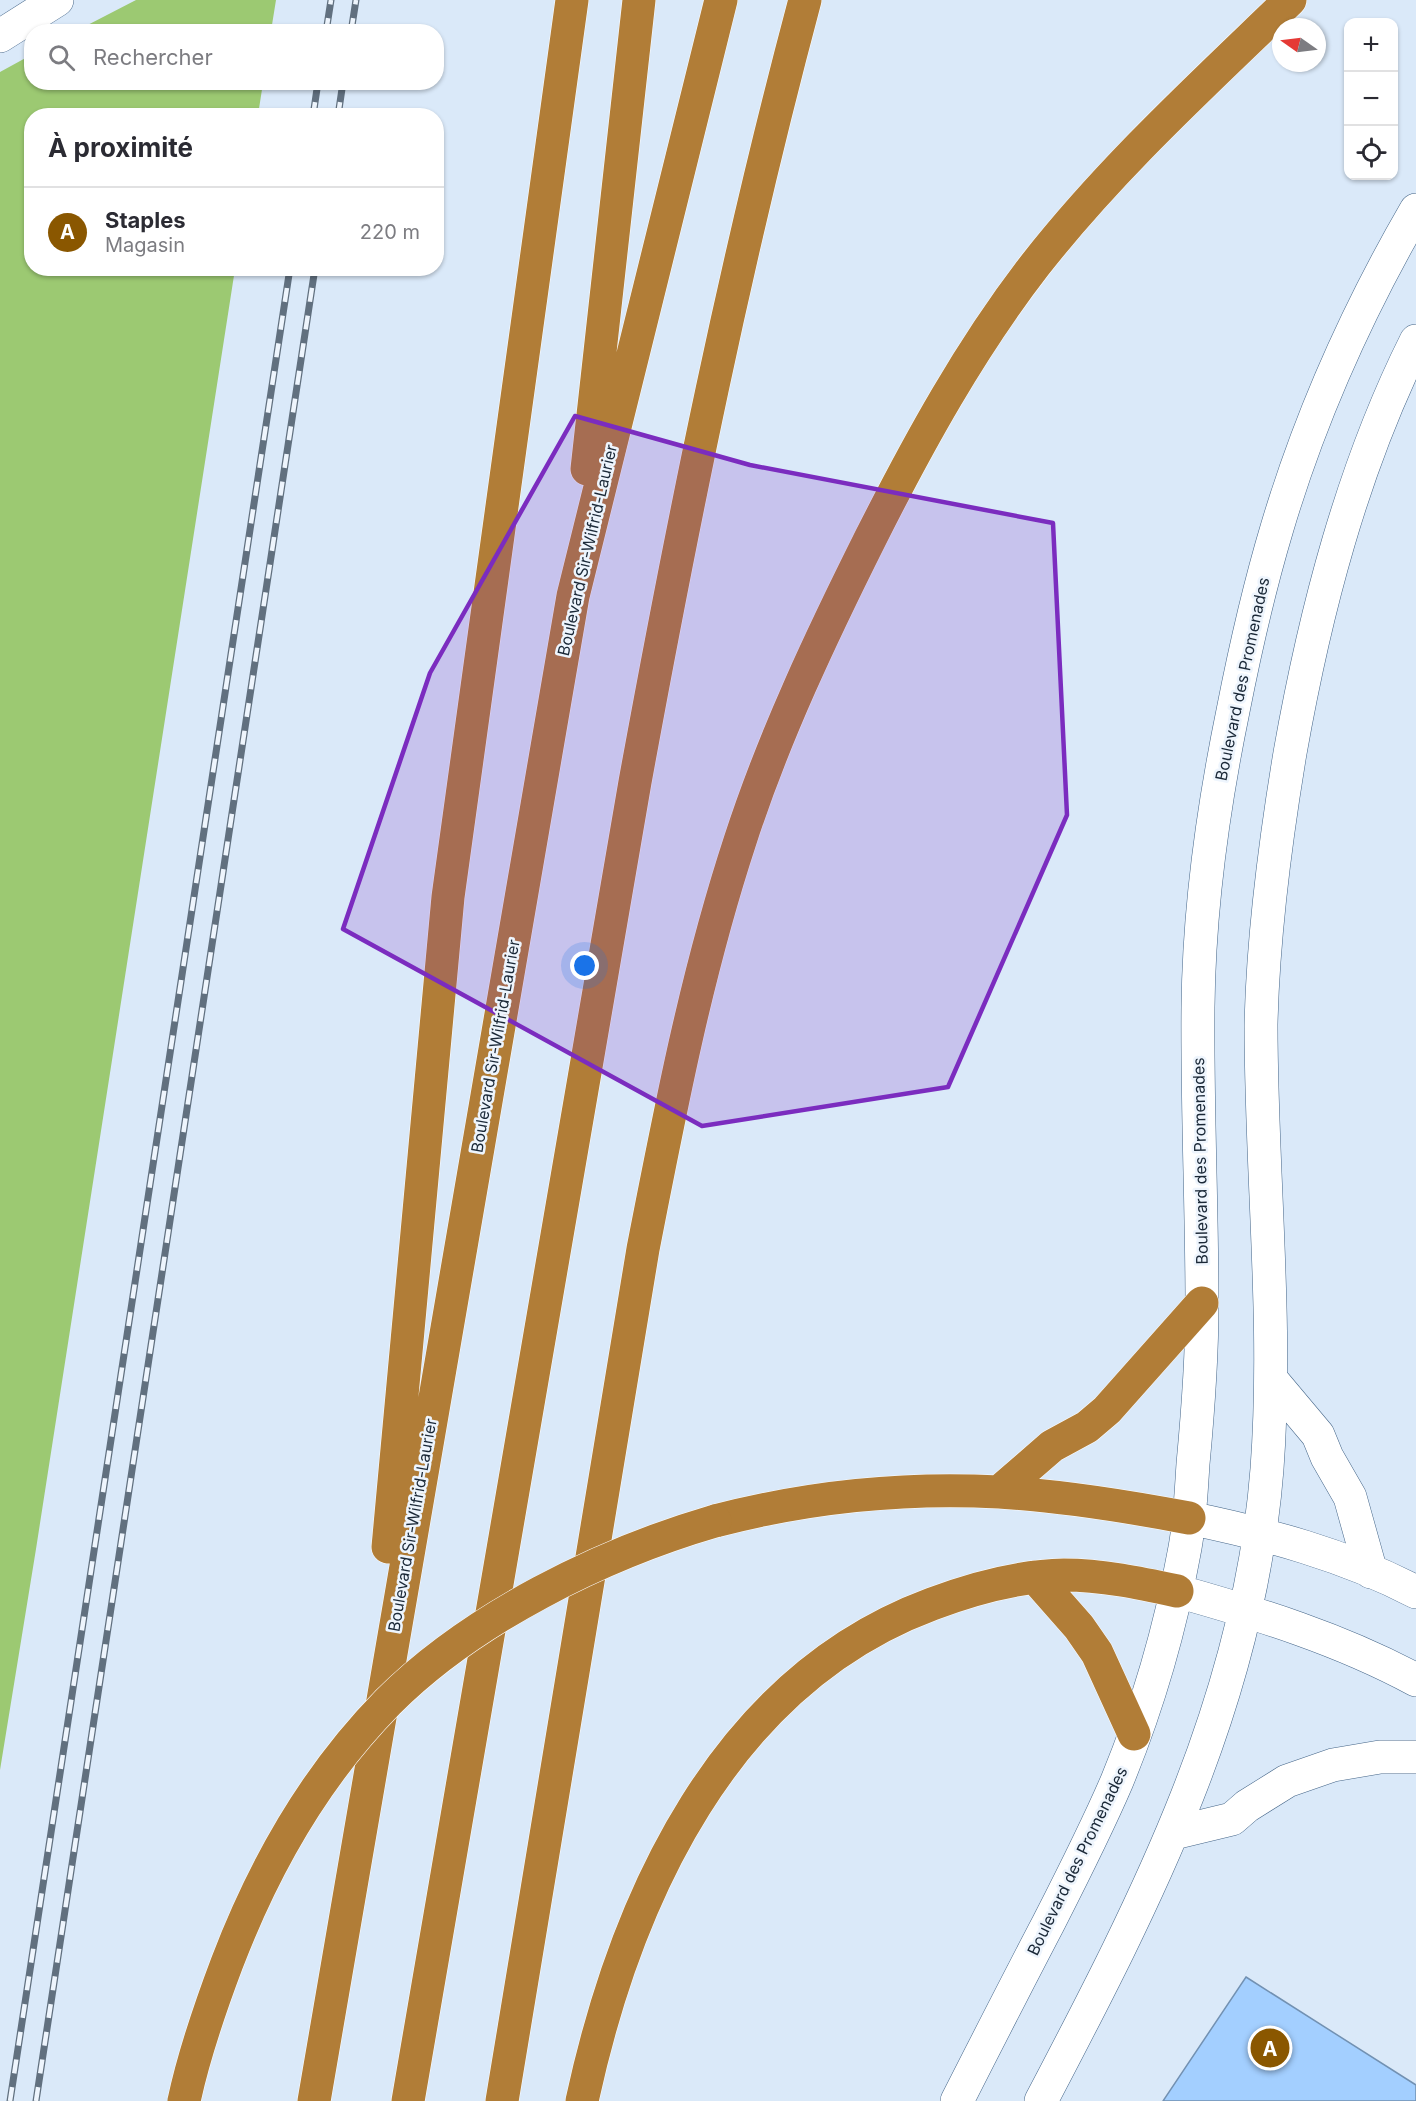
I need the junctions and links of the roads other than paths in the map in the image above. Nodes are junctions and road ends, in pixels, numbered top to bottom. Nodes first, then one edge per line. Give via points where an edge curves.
1 (57, 0) edge
2 (572, 0) edge
3 (639, 0) edge
4 (721, 0) edge
5 (805, 0) edge
6 (1290, 0) edge
7 (0, 36) edge
8 (1416, 210) edge
9 (1416, 340) edge
10 (573, 596) junction
11 (1202, 1303) junction
12 (1271, 1378) junction
13 (999, 1492) junction
14 (1189, 1518) junction
15 (1260, 1534) junction
16 (1371, 1572) junction
17 (1035, 1577) junction
18 (1177, 1590) junction
19 (1416, 1592) edge
20 (1246, 1610) junction
21 (1416, 1680) edge
22 (1134, 1734) junction
23 (1416, 1757) edge
24 (366, 1789) junction
25 (1174, 1833) junction
26 (184, 2101) edge
27 (314, 2101) edge
28 (408, 2101) edge
29 (502, 2101) edge
30 (582, 2101) edge
31 (957, 2101) edge
32 (1041, 2101) edge

1 - 7 street
2 - 24 highway via 447,897
3 - 10 highway
4 - 10 highway, Boulevard Sir-Wilfrid-Laurier
5 - 28 highway via 732,294 665,622
6 - 29 highway via 1096,192 1035,266 975,349 861,557 801,682 766,767 718,910 669,1114
8 - 11 street, Boulevard des Promenades via 1342,354 1295,471 1262,581 1227,737 1207,874 1199,981
9 - 12 street via 1370,447 1337,549 1298,709 1278,831 1262,975 1261,1025
10 - 24 highway, Boulevard Sir-Wilfrid-Laurier
11 - 13 highway via 1107,1410 1087,1427 1053,1446
11 - 14 street, Boulevard des Promenades
12 - 15 street
12 - 16 street via 1318,1435 1350,1497
13 - 14 highway
13 - 26 highway, bridge via 882,1493 790,1504 715,1521 601,1562 503,1614 444,1654 364,1728 297,1816 245,1917 198,2044
14 - 15 street
14 - 18 street, Boulevard des Promenades
15 - 16 street
15 - 20 street
16 - 19 street
17 - 18 highway via 1090,1576
17 - 22 highway via 1097,1653
17 - 30 highway via 944,1599 863,1636 815,1668 746,1735 704,1791 650,1889 609,1995
18 - 20 street
18 - 22 street, Boulevard des Promenades
20 - 21 street via 1332,1640
20 - 25 street via 1206,1749
22 - 31 street, Boulevard des Promenades via 1079,1862
23 - 25 street via 1380,1757 1333,1765 1287,1781 1232,1819
24 - 27 highway, Boulevard Sir-Wilfrid-Laurier
25 - 32 street

